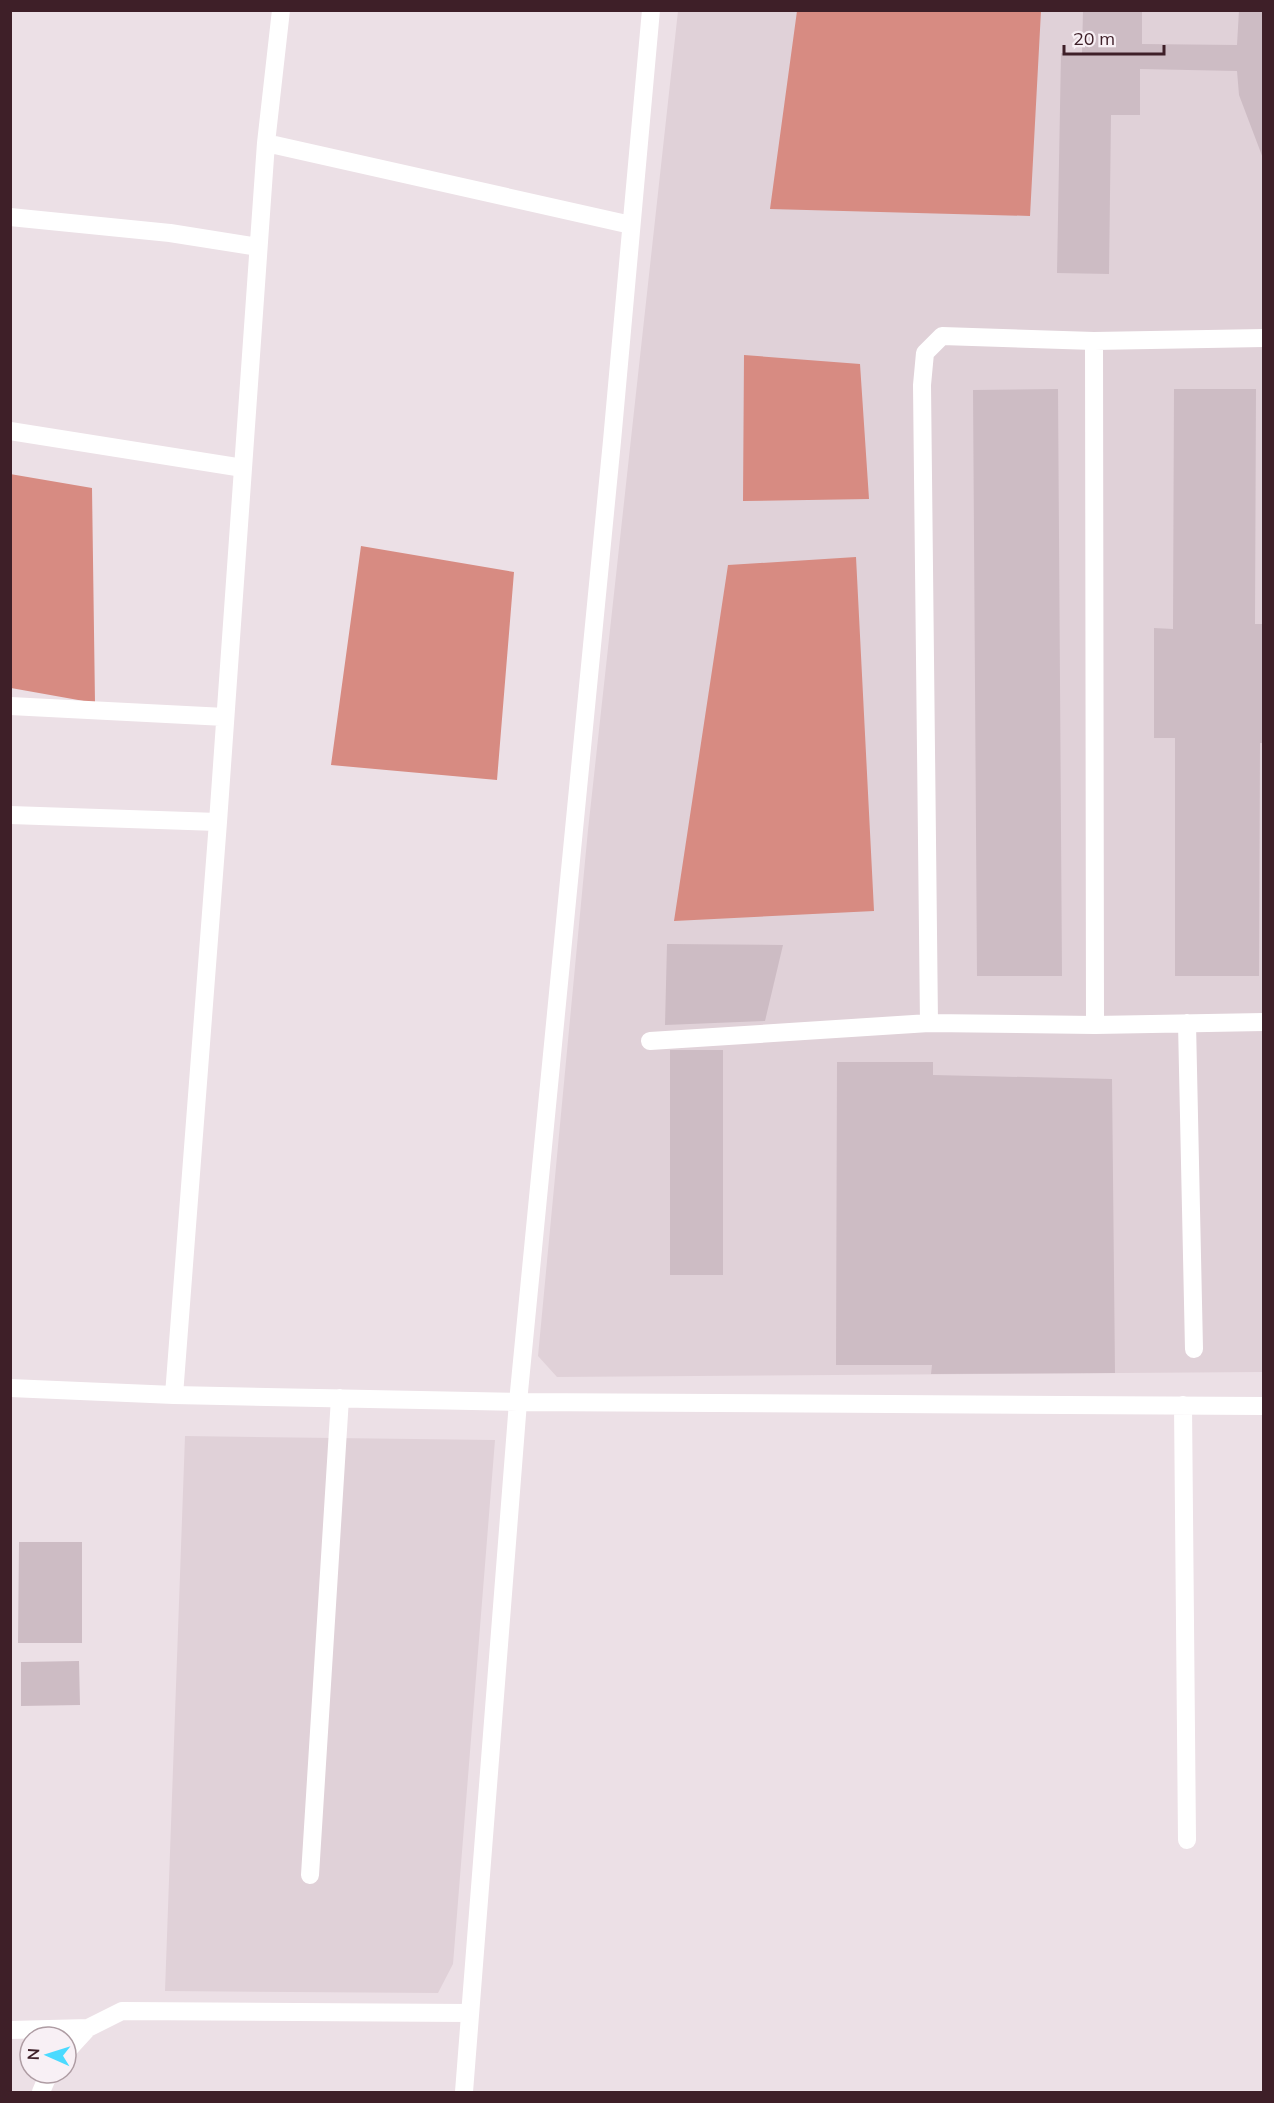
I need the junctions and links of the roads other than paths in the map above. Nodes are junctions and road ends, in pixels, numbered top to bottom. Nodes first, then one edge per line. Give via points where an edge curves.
1 (281, 10) edge
2 (651, 10) edge
3 (266, 143) junction
4 (10, 218) edge
5 (632, 225) junction
6 (258, 247) junction
7 (1263, 338) edge
8 (1095, 341) junction
9 (10, 431) edge
10 (243, 468) junction
11 (10, 706) edge
12 (225, 717) junction
13 (10, 815) edge
14 (218, 822) junction
15 (1263, 1022) edge
16 (929, 1023) junction
17 (1187, 1023) junction
18 (1095, 1025) junction
19 (650, 1041) dead end
20 (1194, 1349) dead end
21 (10, 1388) edge
22 (174, 1395) junction
23 (340, 1398) junction
24 (518, 1402) junction
25 (1183, 1405) junction
26 (1263, 1406) edge
27 (1187, 1840) dead end
28 (310, 1875) dead end
29 (469, 2013) junction
30 (88, 2028) junction
31 (10, 2030) edge
32 (78, 2039) edge
33 (464, 2092) edge

1 - 3 street
2 - 5 street
3 - 5 street
3 - 6 street
4 - 6 street via 170,233
5 - 24 street
6 - 10 street
7 - 8 street
8 - 16 street via 942,336 926,353 922,385
8 - 18 street
9 - 10 street
10 - 12 street
11 - 12 street
12 - 14 street
13 - 14 street
14 - 22 street
15 - 17 street
16 - 18 street
16 - 19 street
17 - 18 street
17 - 20 street
21 - 22 street
22 - 23 street
23 - 24 street
23 - 28 street
24 - 25 street
24 - 29 street
25 - 26 street
25 - 27 street
29 - 30 street via 122,2011
29 - 33 street
30 - 31 street
30 - 32 street

